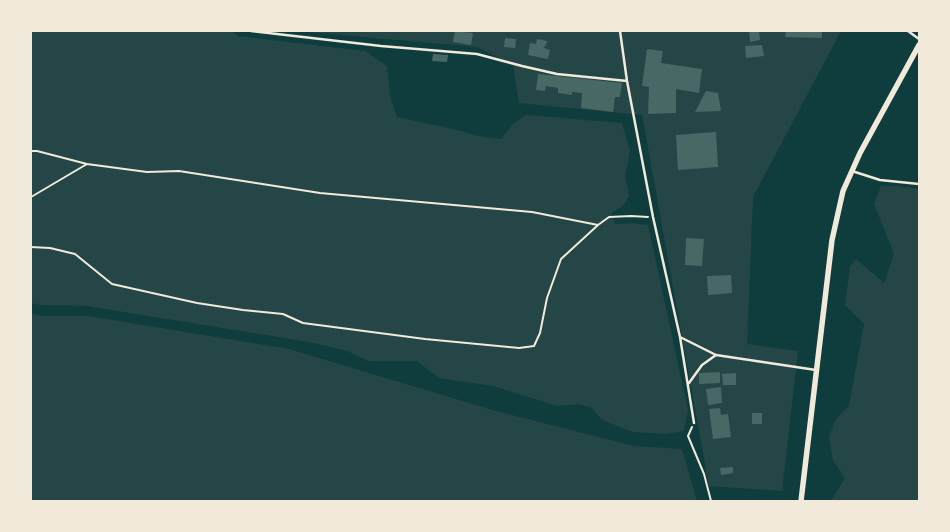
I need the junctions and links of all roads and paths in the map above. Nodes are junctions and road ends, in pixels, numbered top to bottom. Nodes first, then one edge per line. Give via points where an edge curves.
1 (250, 31) edge
2 (620, 31) edge
3 (908, 31) edge
4 (919, 39) edge
5 (919, 45) edge
6 (627, 81) junction
7 (31, 151) edge
8 (87, 164) junction
9 (852, 171) junction
10 (919, 184) edge
11 (31, 197) edge
12 (653, 217) junction
13 (598, 225) junction
14 (31, 247) edge
15 (680, 337) junction
16 (716, 355) junction
17 (817, 370) junction
18 (688, 383) junction
19 (694, 423) joint
20 (711, 501) edge
21 (801, 501) edge

1 - 6 lane via 477,54 557,74
2 - 6 lane
3 - 4 lane
5 - 9 street
6 - 12 lane
7 - 8 path
8 - 11 path
8 - 13 path via 147,172 179,170 320,193 532,212
9 - 10 lane via 880,180
9 - 17 street via 843,191 832,240
12 - 13 path via 609,217
12 - 15 lane
13 - 14 path via 561,259 534,346 519,348 303,323 283,314 197,303 112,284 75,254
15 - 16 lane
15 - 18 lane
16 - 17 lane
16 - 18 lane via 702,365
17 - 21 street
18 - 19 lane
19 - 20 path via 688,436

